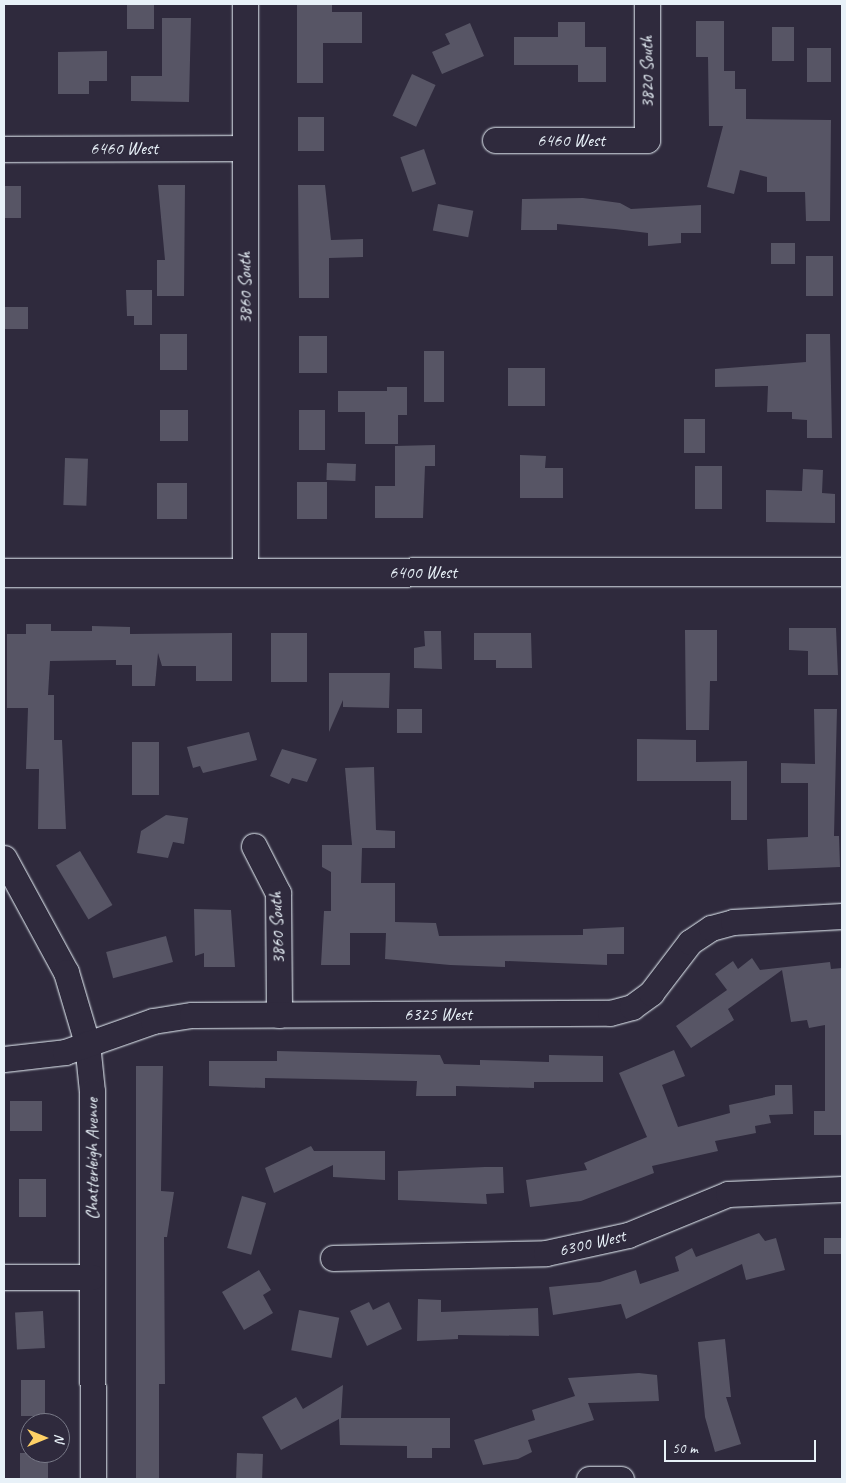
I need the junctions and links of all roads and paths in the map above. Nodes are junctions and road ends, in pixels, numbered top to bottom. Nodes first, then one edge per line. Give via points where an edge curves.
1 (245, 4) edge
2 (647, 4) edge
3 (495, 140) dead end
4 (647, 140) joint
5 (245, 148) junction
6 (4, 149) edge
7 (4, 572) edge
8 (244, 572) junction
9 (842, 572) edge
10 (254, 846) dead end
11 (4, 858) edge
12 (842, 916) edge
13 (279, 1015) junction
14 (87, 1043) junction
15 (4, 1058) edge
16 (842, 1189) edge
17 (333, 1258) dead end
18 (4, 1277) edge
19 (92, 1277) junction
20 (93, 1479) edge
21 (589, 1479) edge
22 (621, 1479) edge

1 - 5 street, 3860 South
2 - 4 street, 3820 South
3 - 4 street, 6460 West
5 - 6 street, 6460 West
5 - 8 street, 3860 South
7 - 8 street, 6400 West
8 - 9 street, 6400 West
10 - 13 street, 3860 South via 278,893
11 - 14 street, Chatterleigh Avenue via 66,972
12 - 13 street, 6325 West via 733,922 711,928 690,942 651,994 632,1007 610,1013
13 - 14 street, 6325 West via 181,1016
14 - 15 street, 6325 West via 49,1056
14 - 19 street, Chatterleigh Avenue via 92,1091
16 - 17 street, 6300 West via 728,1194 628,1235 546,1253
18 - 19 street
19 - 20 street, Chatterleigh Avenue
21 - 22 street

